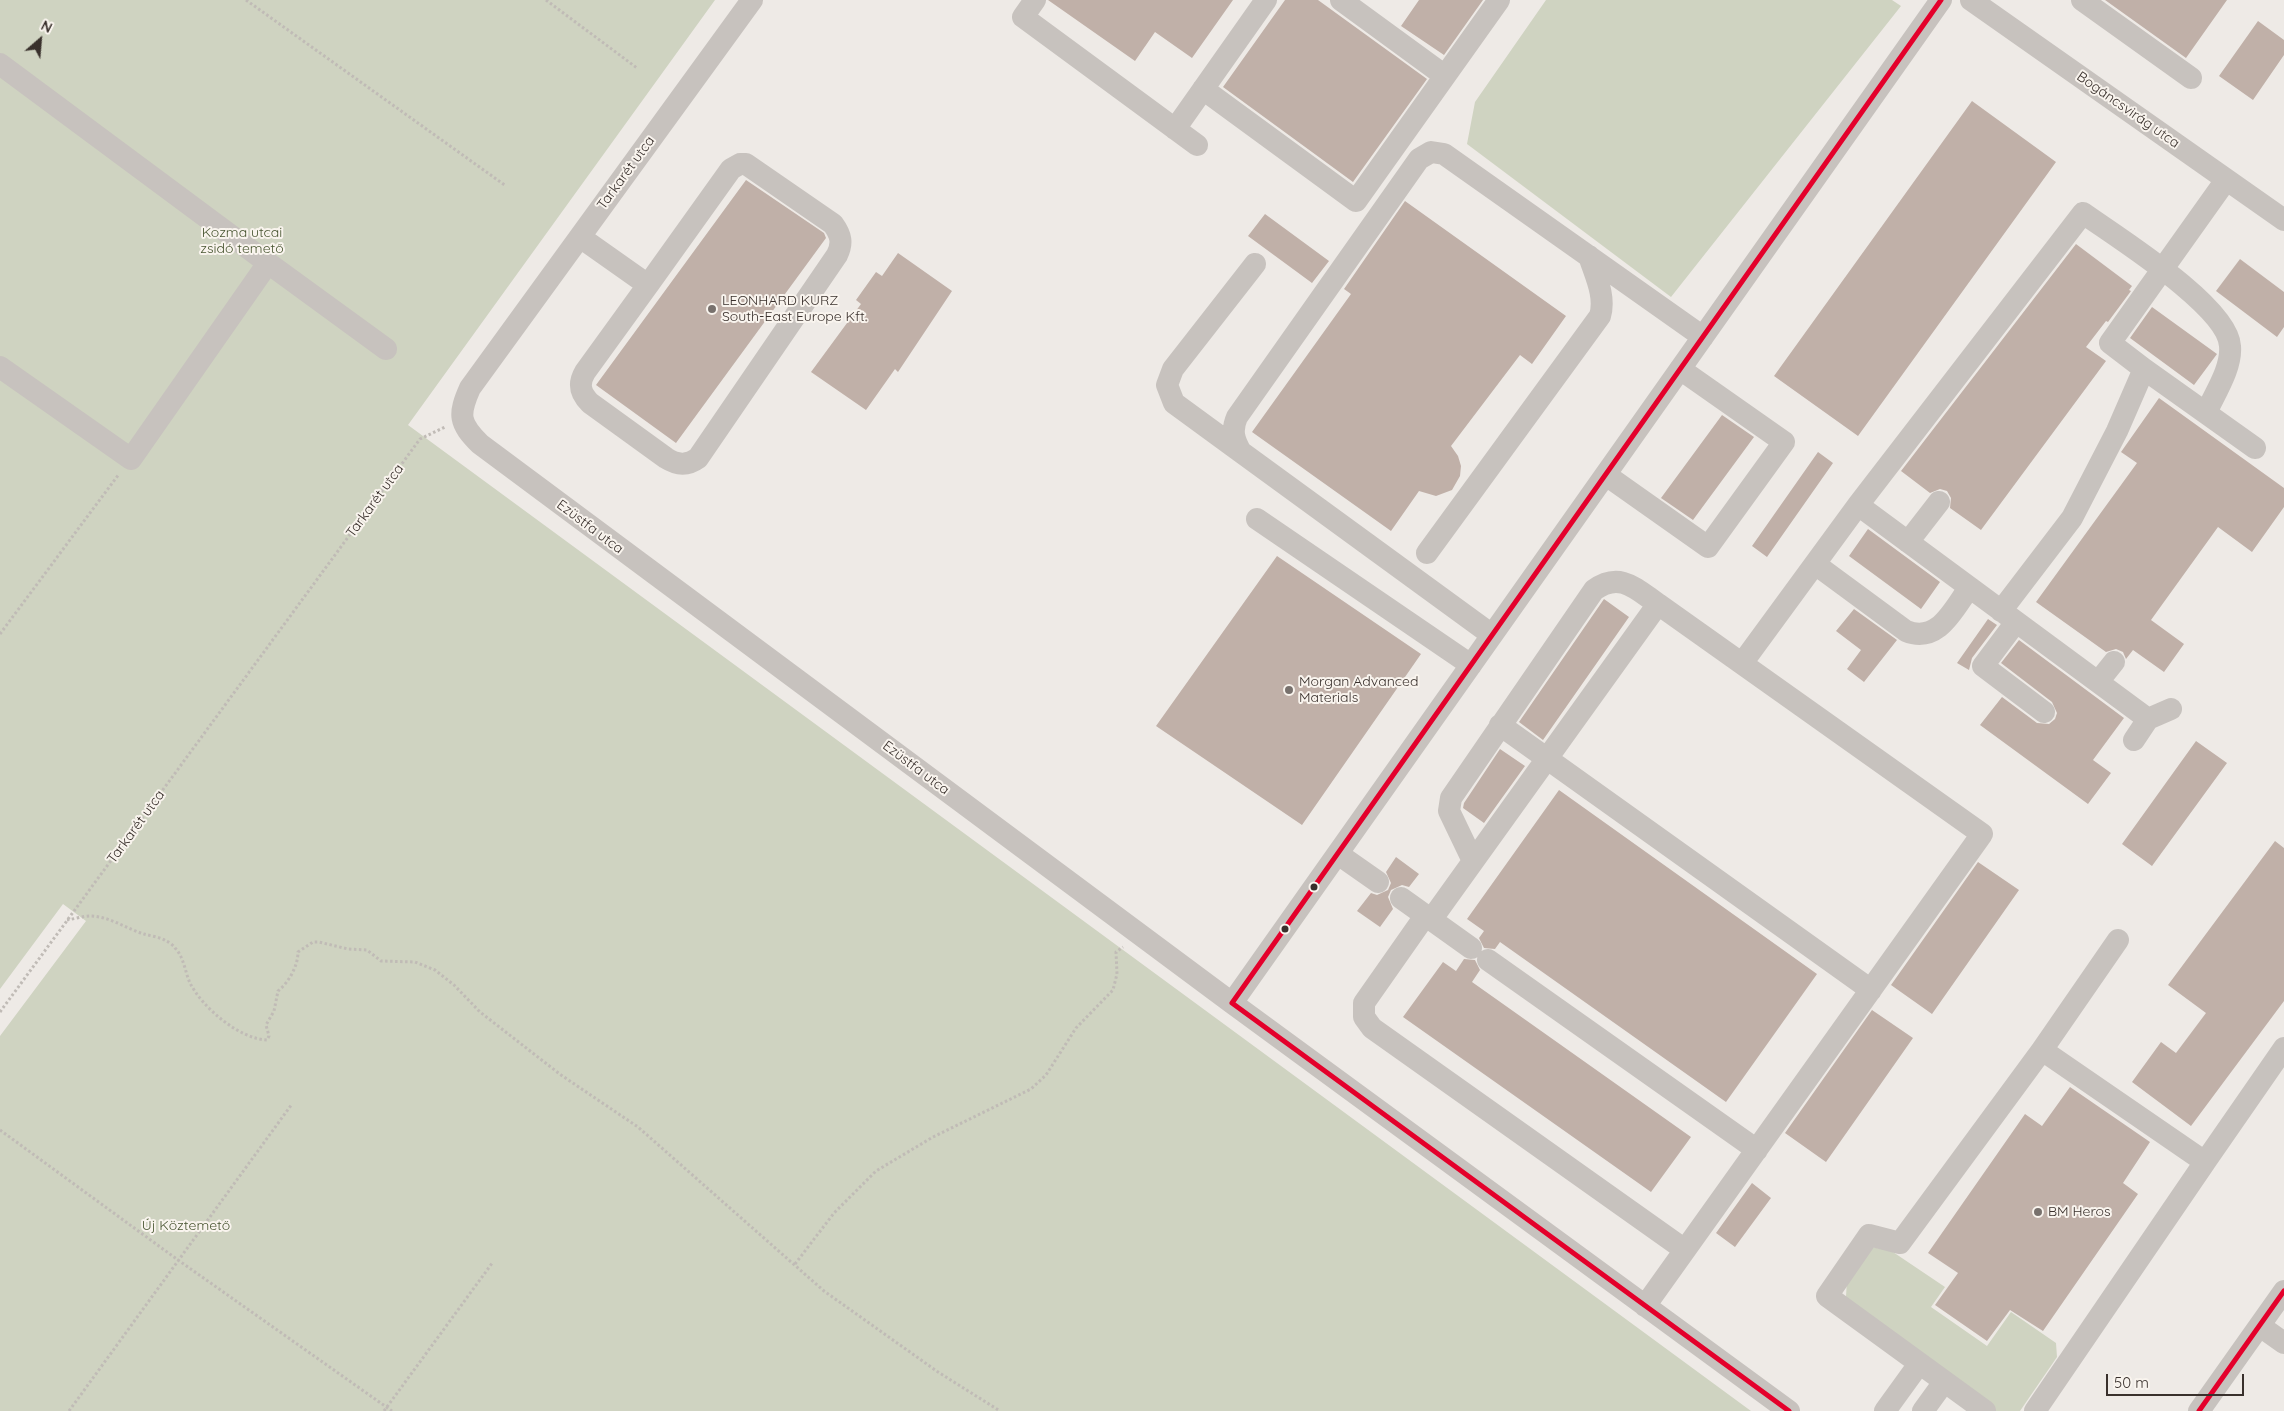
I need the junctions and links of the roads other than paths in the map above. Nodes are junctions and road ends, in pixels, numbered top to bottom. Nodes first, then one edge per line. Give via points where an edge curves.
1 (752, 0) edge
2 (1035, 0) edge
3 (1266, 0) edge
4 (1342, 0) edge
5 (1499, 0) edge
6 (1941, 0) edge
7 (1972, 0) edge
8 (2082, 0) edge
9 (0, 64) edge
10 (1446, 76) junction
11 (2191, 78) dead end
12 (1203, 89) junction
13 (1174, 129) junction
14 (1197, 145) dead end
15 (2226, 180) junction
16 (2284, 220) edge
17 (580, 236) junction
18 (1589, 256) junction
19 (268, 263) junction
20 (1255, 264) dead end
21 (2163, 268) junction
22 (648, 285) junction
23 (1703, 337) junction
24 (386, 349) dead end
25 (0, 367) edge
26 (1680, 369) junction
27 (2144, 369) junction
28 (2206, 413) junction
29 (461, 419) joint
30 (2255, 448) dead end
31 (1241, 452) junction
32 (1606, 475) junction
33 (1939, 502) dead end
34 (1858, 505) junction
35 (1257, 519) dead end
36 (1908, 542) junction
37 (1427, 553) dead end
38 (1814, 564) junction
39 (1969, 588) junction
40 (1658, 604) junction
41 (2009, 616) junction
42 (1492, 635) junction
43 (1743, 662) junction
44 (2114, 662) dead end
45 (1472, 665) junction
46 (2098, 682) junction
47 (2171, 709) dead end
48 (2044, 712) dead end
49 (2148, 719) junction
50 (1500, 725) junction
51 (2134, 740) dead end
52 (1546, 759) junction
53 (1338, 854) junction
54 (1473, 861) junction
55 (1378, 882) dead end
56 (1401, 898) dead end
57 (1428, 918) junction
58 (2118, 940) dead end
59 (1871, 990) junction
60 (1232, 1003) junction
61 (2284, 1048) edge
62 (2042, 1050) junction
63 (1757, 1150) junction
64 (2205, 1162) junction
65 (1685, 1250) junction
66 (2284, 1291) edge
67 (1645, 1306) junction
68 (2260, 1326) junction
69 (2284, 1343) edge
70 (1920, 1364) junction
71 (1944, 1382) junction
72 (1789, 1411) edge
73 (1885, 1411) edge
74 (1923, 1411) edge
75 (1985, 1411) edge
76 (2035, 1411) edge
77 (2199, 1411) edge

1 - 17 street, Tarkarét utca
2 - 13 street via 1023,17
3 - 12 street
4 - 10 street
5 - 10 street
6 - 23 street
7 - 15 street, Bogáncsvirág utca
8 - 11 street
9 - 19 street
10 - 12 street via 1356,201
12 - 13 street
13 - 14 street
15 - 16 street, Bogáncsvirág utca
15 - 21 street
17 - 22 street
17 - 29 street, Tarkarét utca via 470,388 462,405
18 - 23 street
18 - 31 street via 1444,154 1424,154 1237,417 1233,433
18 - 37 street via 1602,295 1600,316
19 - 24 street
19 - 25 street via 130,459
20 - 31 street via 1173,369 1167,385 1174,403
21 - 27 street via 2110,343
21 - 28 street via 2208,309 2228,334 2229,358
21 - 34 street via 2082,213
22 - 22 street via 731,169 740,164 759,171 833,224 840,236 841,248 837,255 698,458 686,464 666,458 590,403 581,391 585,372
23 - 26 street
26 - 32 street
26 - 32 street via 1784,442 1708,547
27 - 28 street
27 - 41 street via 2117,431 2072,518
28 - 30 street
29 - 60 street, Ezüstfa utca via 480,444
31 - 42 street
32 - 42 street
33 - 36 street
34 - 36 street
34 - 38 street
35 - 45 street
36 - 39 street
38 - 39 street via 1906,631 1919,635 1933,632 1943,624
38 - 43 street
39 - 41 street
40 - 43 street
40 - 50 street via 1622,582 1606,581 1594,590
40 - 52 street
41 - 46 street
41 - 48 street via 1983,666
42 - 45 street
43 - 59 street via 1982,834
44 - 46 street
45 - 53 street
46 - 49 street
47 - 49 street
49 - 51 street
50 - 52 street
50 - 54 street via 1451,798 1449,811
52 - 54 street
52 - 59 street
53 - 55 street
53 - 60 street
54 - 57 street
56 - 57 street
57 - 63 street
57 - 65 street via 1364,1003 1364,1018 1372,1028
58 - 62 street
59 - 63 street
60 - 67 street, Ezüstfa utca
61 - 64 street
62 - 64 street
62 - 70 street via 1900,1243 1869,1235 1827,1296
63 - 65 street
64 - 76 street
65 - 67 street
66 - 68 street
67 - 72 street, Ezüstfa utca
68 - 69 street
68 - 77 street
70 - 71 street
70 - 73 street
71 - 74 street
71 - 75 street

